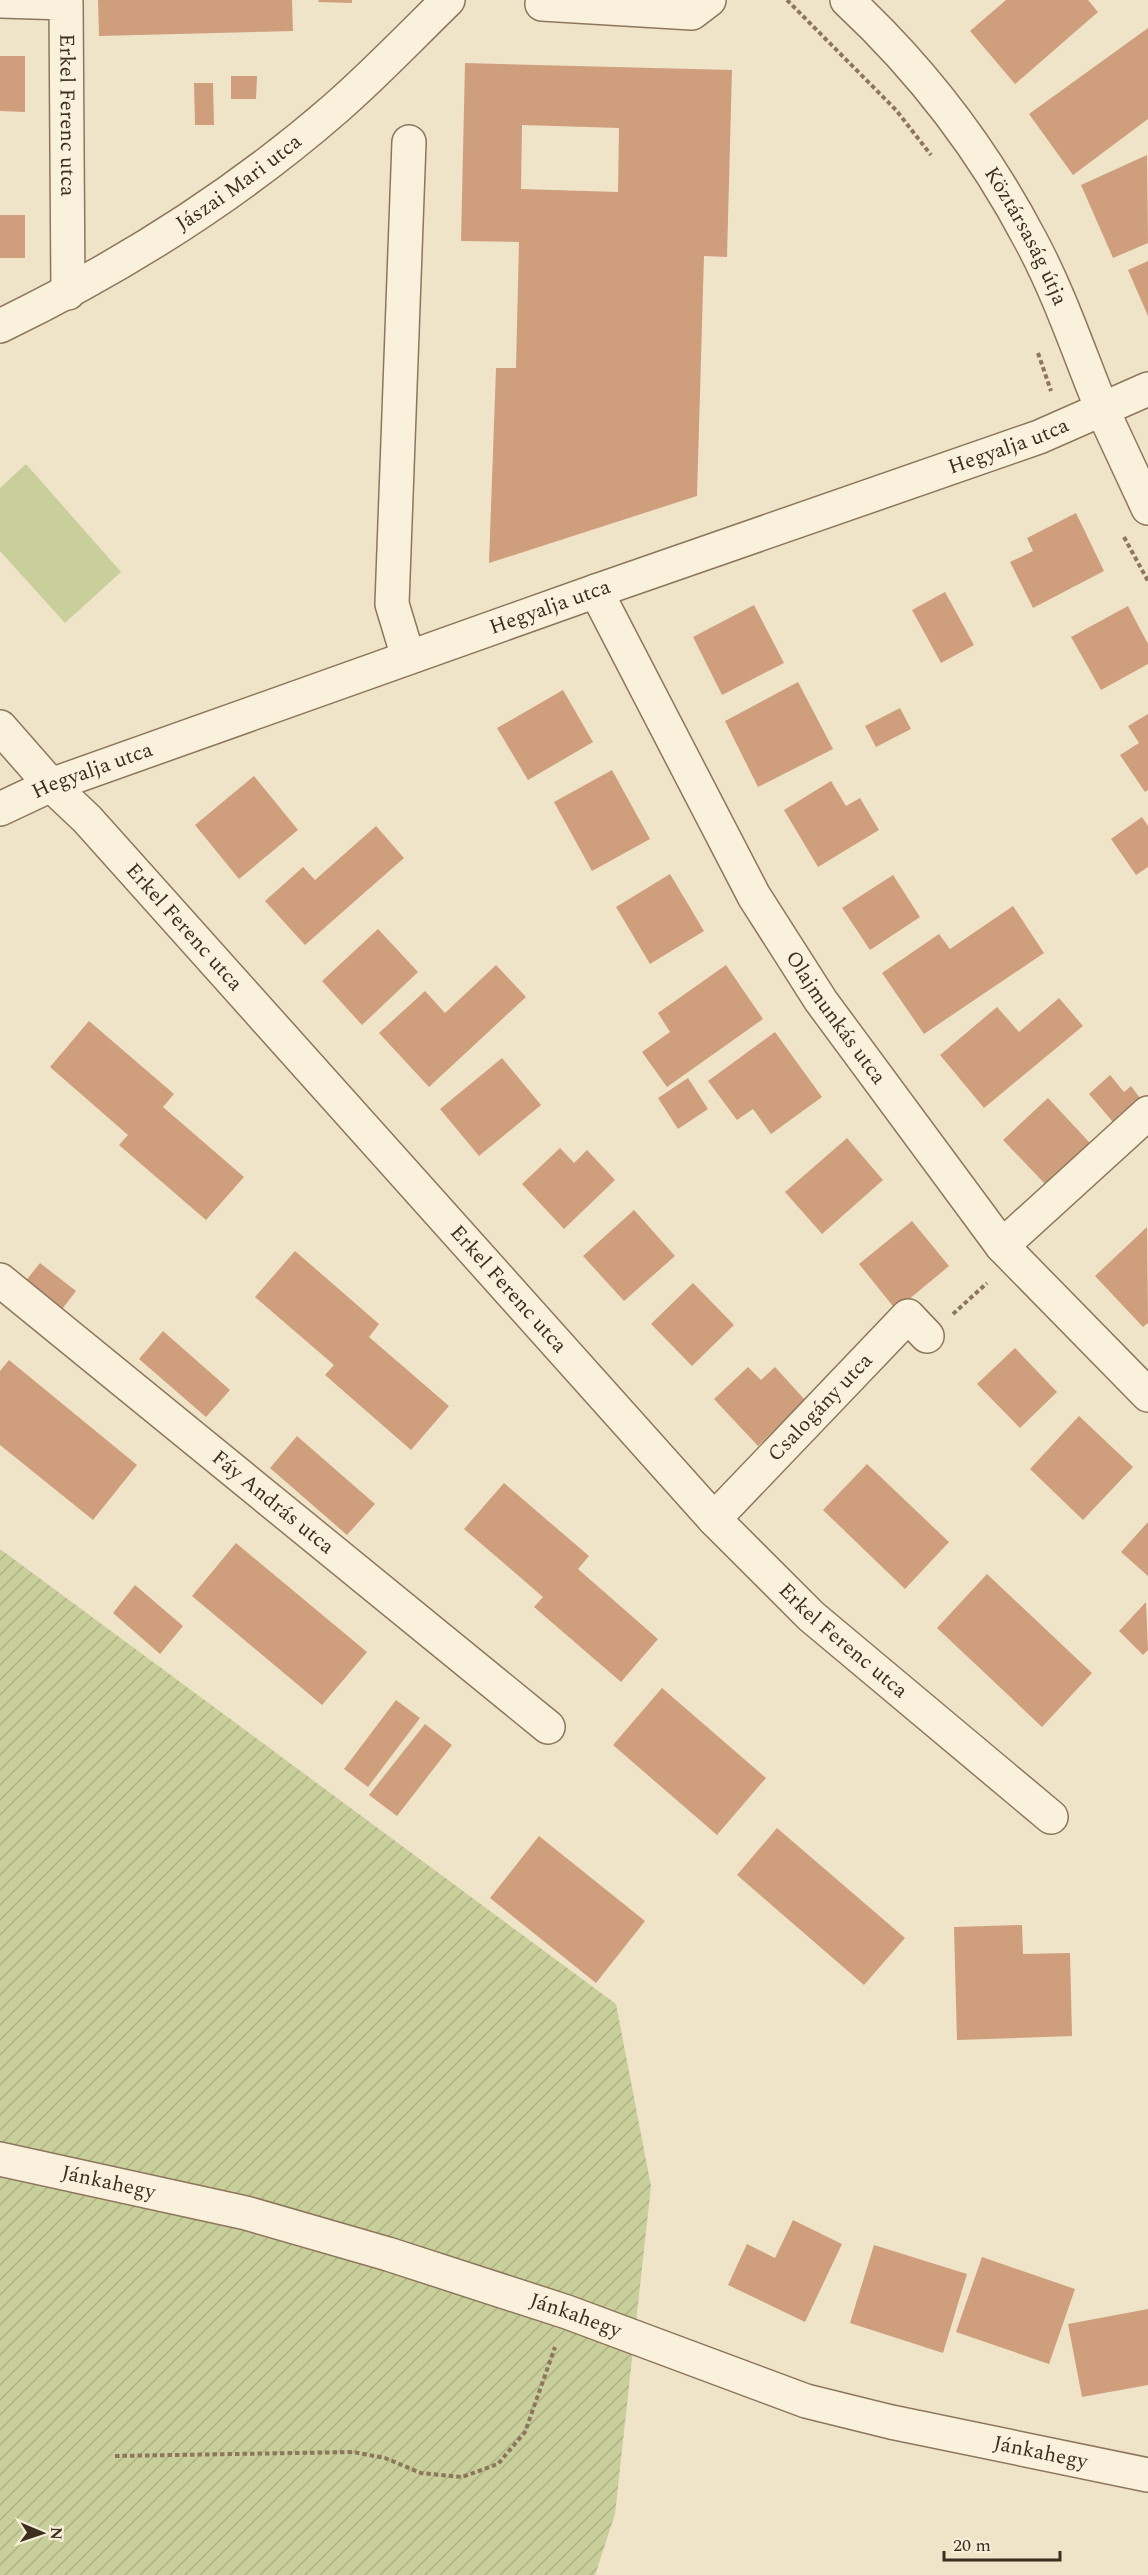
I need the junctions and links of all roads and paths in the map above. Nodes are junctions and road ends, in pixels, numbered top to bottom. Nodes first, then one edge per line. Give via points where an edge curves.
1 (448, 0) edge
2 (709, 0) edge
3 (787, 0) edge
4 (847, 0) edge
5 (0, 1) edge
6 (542, 4) dead end
7 (409, 142) dead end
8 (932, 156) dead end
9 (68, 293) junction
10 (0, 326) edge
11 (1037, 352) dead end
12 (1148, 389) edge
13 (1102, 409) junction
14 (1063, 427) junction
15 (1148, 508) edge
16 (1120, 529) dead end
17 (1148, 581) edge
18 (596, 591) junction
19 (408, 657) junction
20 (0, 727) edge
21 (51, 785) junction
22 (0, 809) edge
23 (1148, 1113) edge
24 (1002, 1246) junction
25 (0, 1280) edge
26 (927, 1336) dead end
27 (1148, 1395) edge
28 (714, 1519) junction
29 (548, 1726) dead end
30 (1051, 1816) dead end
31 (0, 2159) edge
32 (567, 2312) junction
33 (115, 2456) dead end
34 (1148, 2475) edge

1 - 9 street, Jászai Mari utca via 336,108 262,167 205,209
2 - 6 street via 692,13
3 - 8 path via 896,110
4 - 13 street, Köztársaság útja via 907,60 992,174 1057,294
5 - 9 street, Erkel Ferenc utca via 66,3
7 - 19 street via 392,604
9 - 10 street, Jászai Mari utca
11 - 14 path
12 - 13 street, Hegyalja utca
13 - 14 street, Hegyalja utca
13 - 15 street, Köztársaság útja
14 - 18 street, Hegyalja utca
16 - 17 path
18 - 19 street, Hegyalja utca
18 - 24 street, Olajmunkás utca via 754,896 821,1001
19 - 21 street, Hegyalja utca
20 - 21 street, Erkel Ferenc utca
21 - 22 street, Hegyalja utca
21 - 28 street, Erkel Ferenc utca via 87,819
23 - 24 street
24 - 27 street, Olajmunkás utca
25 - 29 street, Fáy András utca
26 - 28 street, Csalogány utca via 908,1316
28 - 30 street, Erkel Ferenc utca via 811,1616
31 - 32 street, Jánkahegy via 246,2213
32 - 33 path via 525,2432 498,2464 462,2477 421,2473 385,2458 353,2452
32 - 34 street, Jánkahegy via 806,2401

